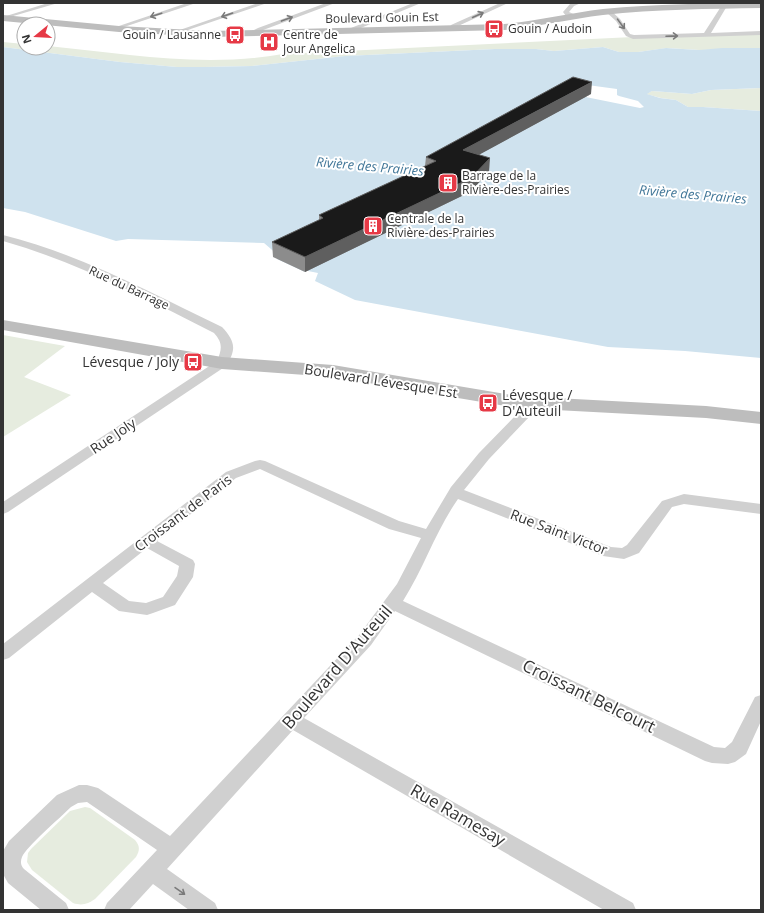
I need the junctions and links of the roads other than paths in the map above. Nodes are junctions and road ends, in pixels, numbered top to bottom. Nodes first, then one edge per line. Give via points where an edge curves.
1 (55, 3) edge
2 (193, 3) edge
3 (264, 3) edge
4 (332, 3) edge
5 (418, 3) edge
6 (505, 3) edge
7 (578, 3) edge
8 (687, 4) edge
9 (703, 4) edge
10 (755, 5) edge
11 (724, 6) junction
12 (608, 11) junction
13 (576, 17) junction
14 (4, 18) edge
15 (113, 29) junction
16 (452, 29) junction
17 (353, 31) junction
18 (174, 33) junction
19 (761, 33) edge
20 (251, 34) junction
21 (706, 35) junction
22 (3, 238) edge
23 (3, 325) edge
24 (222, 363) junction
25 (527, 403) junction
26 (761, 418) edge
27 (455, 492) junction
28 (3, 509) edge
29 (761, 509) edge
30 (430, 535) junction
31 (146, 541) junction
32 (91, 583) junction
33 (393, 602) junction
34 (3, 653) edge
35 (761, 702) edge
36 (292, 720) junction
37 (172, 849) junction
38 (152, 871) junction
39 (58, 910) edge
40 (115, 910) edge
41 (207, 910) edge
42 (625, 910) edge

1 - 14 street
2 -> 15 street
3 -> 18 street
20 -> 4 street
5 - 17 street
16 -> 6 street via 453,26
7 - 13 street via 566,12
8 - 9 street, Boulevard Gouin Est
8 - 12 street, Boulevard Gouin Est
9 - 11 street, Boulevard Gouin Est
10 - 11 street, Boulevard Gouin Est
11 - 21 street
12 - 13 street, Boulevard Gouin Est
12 -> 21 street via 628,35 633,37
13 - 16 street, Boulevard Gouin Est via 513,26
14 - 15 street, Boulevard Gouin Est
15 - 18 street, Boulevard Gouin Est
16 - 17 street, Boulevard Gouin Est
17 - 20 street, Boulevard Gouin Est
18 - 20 street, Boulevard Gouin Est
19 - 21 street
22 - 24 street, Rue du Barrage via 55,254 218,330 227,340 229,348
23 - 24 street, Boulevard Lévesque Est
24 - 25 street, Boulevard Lévesque Est via 333,371
24 - 28 street, Rue Joly
25 - 26 street, Boulevard Lévesque Est via 706,412
25 - 27 street, Boulevard D'Auteuil via 525,412 478,461
27 - 29 street, Rue Saint Victor via 609,552 624,554 633,549 667,504 684,499
27 - 30 street, Boulevard D'Auteuil
30 - 31 street, Croissant de Paris via 394,524 260,464 231,475
30 - 33 street, Boulevard D'Auteuil
31 - 32 street, Croissant de Paris
31 - 32 street via 187,564 185,576 169,601 147,609 125,607
32 - 34 street, Croissant de Paris
33 - 35 street, Croissant Belcourt via 712,755 728,756 739,748
33 - 36 street, Boulevard D'Auteuil via 365,640
36 - 37 street, Boulevard D'Auteuil
36 - 42 street, Rue Ramesay
37 - 38 street, Boulevard D'Auteuil
37 - 39 street via 95,796 82,793 73,796 64,801 20,842 10,861 11,870 16,876
38 - 40 street, Boulevard D'Auteuil
38 -> 41 street

